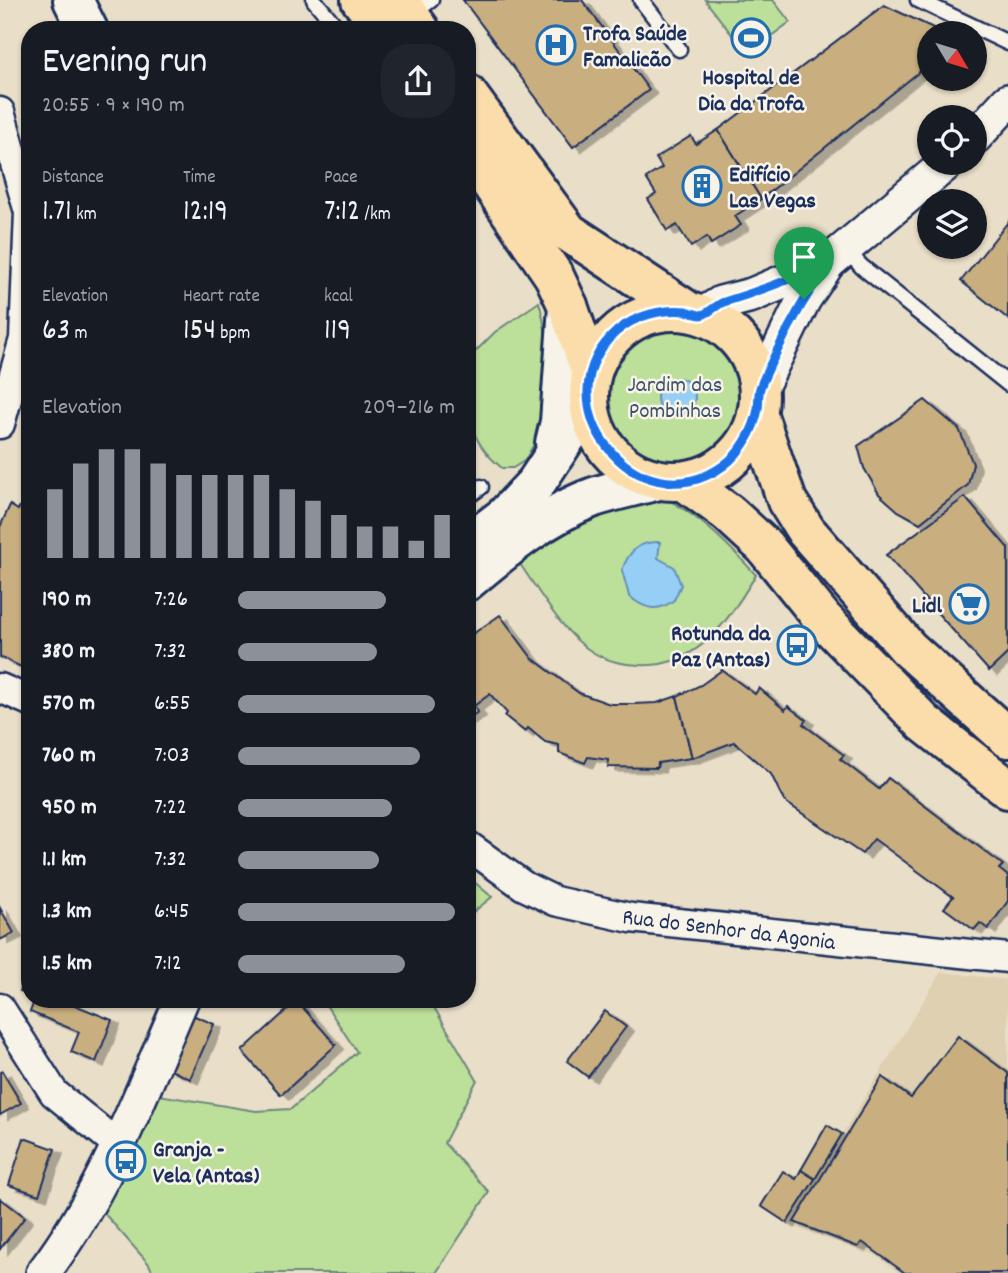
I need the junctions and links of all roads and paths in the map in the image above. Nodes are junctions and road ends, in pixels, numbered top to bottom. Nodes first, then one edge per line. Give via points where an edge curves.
1 (73, 0) edge
2 (314, 0) edge
3 (361, 0) edge
4 (641, 0) edge
5 (918, 0) edge
6 (409, 15) edge
7 (84, 21) edge
8 (332, 21) edge
9 (1008, 43) edge
10 (679, 49) dead end
11 (1008, 101) edge
12 (476, 106) edge
13 (0, 112) edge
14 (987, 124) edge
15 (476, 161) edge
16 (933, 175) edge
17 (21, 184) edge
18 (837, 256) junction
19 (568, 306) junction
20 (695, 313) junction
21 (21, 350) edge
22 (1008, 384) edge
23 (589, 389) junction
24 (758, 402) junction
25 (0, 424) edge
26 (551, 457) junction
27 (671, 481) junction
28 (481, 487) dead end
29 (476, 491) edge
30 (476, 538) edge
31 (476, 574) edge
32 (0, 688) edge
33 (21, 697) edge
34 (1008, 738) edge
35 (1008, 789) edge
36 (476, 851) edge
37 (1008, 958) edge
38 (0, 1008) edge
39 (178, 1008) edge
40 (118, 1145) junction
41 (43, 1273) edge

1 - 7 main road
2 - 8 lane
3 - 6 main road
4 - 10 lane
5 - 9 lane
11 - 14 street
12 - 20 main road via 568,232
13 - 17 street
15 - 19 main road via 550,268
16 - 18 street
18 - 20 street via 752,295
18 - 22 lane via 862,267
18 - 24 street via 804,299
19 - 23 main road
19 - 26 main road via 561,422
20 - 23 main road via 663,311 628,324 601,350
20 - 24 main road via 724,326 742,344 754,366
21 - 25 street
23 - 26 main road
23 - 27 main road via 595,431 610,454 632,471
24 - 27 main road via 751,433 723,466 705,476
24 - 34 main road via 787,501 806,531 908,648
26 - 30 main road via 536,483
27 - 31 main road via 575,506 531,531
27 - 35 main road via 728,513 764,546 823,620 924,723
28 - 29 lane
32 - 33 street
36 - 37 street, Rua do Senhor da Agonia via 524,886 555,901 631,918
38 - 40 street via 54,1094
39 - 40 street
40 - 41 street via 85,1213

